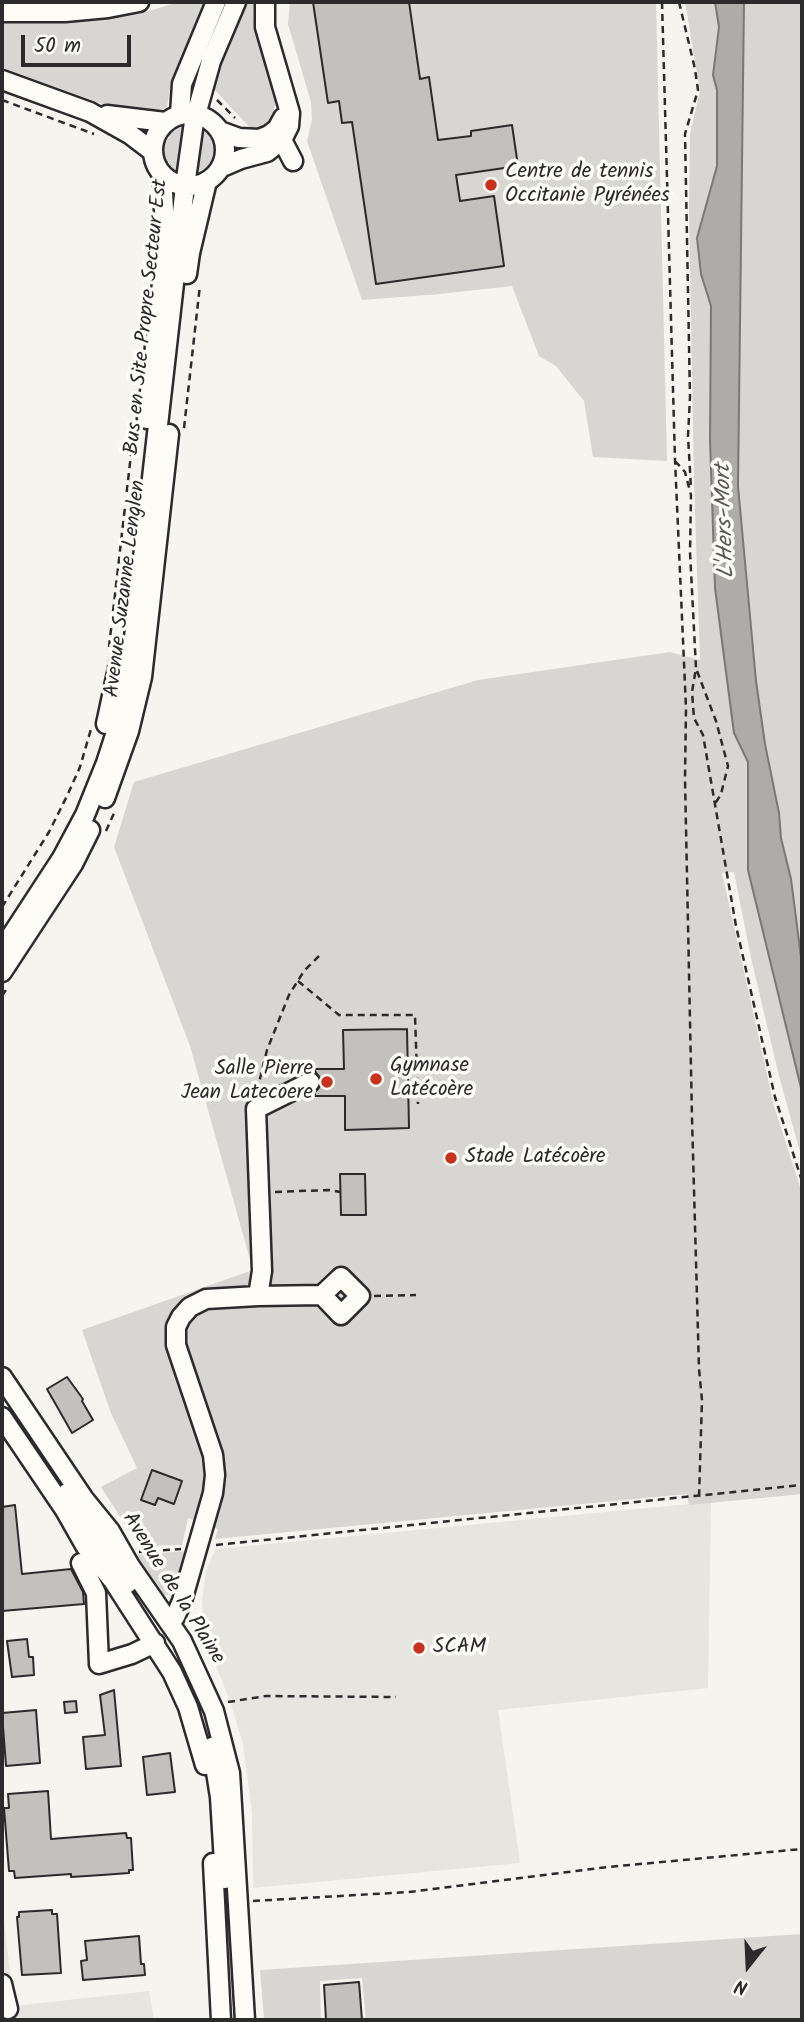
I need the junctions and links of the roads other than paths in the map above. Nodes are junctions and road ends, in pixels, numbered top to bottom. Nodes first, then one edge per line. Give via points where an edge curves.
1 (139, 2) edge
2 (216, 2) edge
3 (236, 2) edge
4 (265, 2) edge
5 (2, 12) edge
6 (2, 80) edge
7 (287, 98) junction
8 (180, 117) junction
9 (123, 124) junction
10 (220, 131) junction
11 (282, 140) junction
12 (152, 151) junction
13 (293, 160) dead end
14 (162, 174) junction
15 (214, 174) junction
16 (185, 186) junction
17 (2, 929) edge
18 (2, 950) edge
19 (2, 972) edge
20 (310, 1082) dead end
21 (322, 1295) junction
22 (258, 1296) junction
23 (2, 1377) edge
24 (2, 1398) edge
25 (2, 1417) edge
26 (81, 1563) dead end
27 (169, 1622) junction
28 (155, 1643) junction
29 (2, 1984) edge
30 (10, 2010) edge
31 (221, 2020) edge
32 (234, 2020) edge
33 (245, 2020) edge

1 - 5 street via 65,12
2 - 8 street via 182,85
3 - 8 street, Bus en Site Propre Secteur Est
4 - 7 street via 265,27
6 - 9 street
7 - 10 street via 282,121 269,135 239,138
7 - 11 street via 289,126
8 - 9 street
8 - 10 street via 206,117
8 - 12 street via 153,140
8 - 16 street, Bus en Site Propre Secteur Est
9 - 12 street
10 - 15 street, Avenue Suzanne Lenglen via 225,150
11 - 13 street
11 - 15 street via 267,152 241,159
12 - 14 street
14 - 16 street
14 - 17 street, Avenue Suzanne Lenglen via 166,247 120,663 107,723 74,812
15 - 16 street via 197,185
15 - 19 street, Avenue Suzanne Lenglen via 190,253 142,677 130,731 96,820 73,864
16 - 18 street, Bus en Site Propre Secteur Est via 124,703 85,815
20 - 22 street via 256,1109
21 - 21 street via 341,1277 360,1296 341,1315
21 - 22 street
22 - 27 street via 206,1299 190,1307 176,1327 176,1345 213,1455 213,1493 183,1601
23 - 27 street, Avenue de la Plaine
24 - 32 street via 166,1639 196,1695 213,1750 220,1797
25 - 28 street, Avenue de la Plaine
26 - 28 street via 96,1593 99,1664
27 - 33 street, Avenue de la Plaine via 206,1689 230,1773
28 - 31 street, Avenue de la Plaine via 188,1707 206,1769
29 - 30 street

